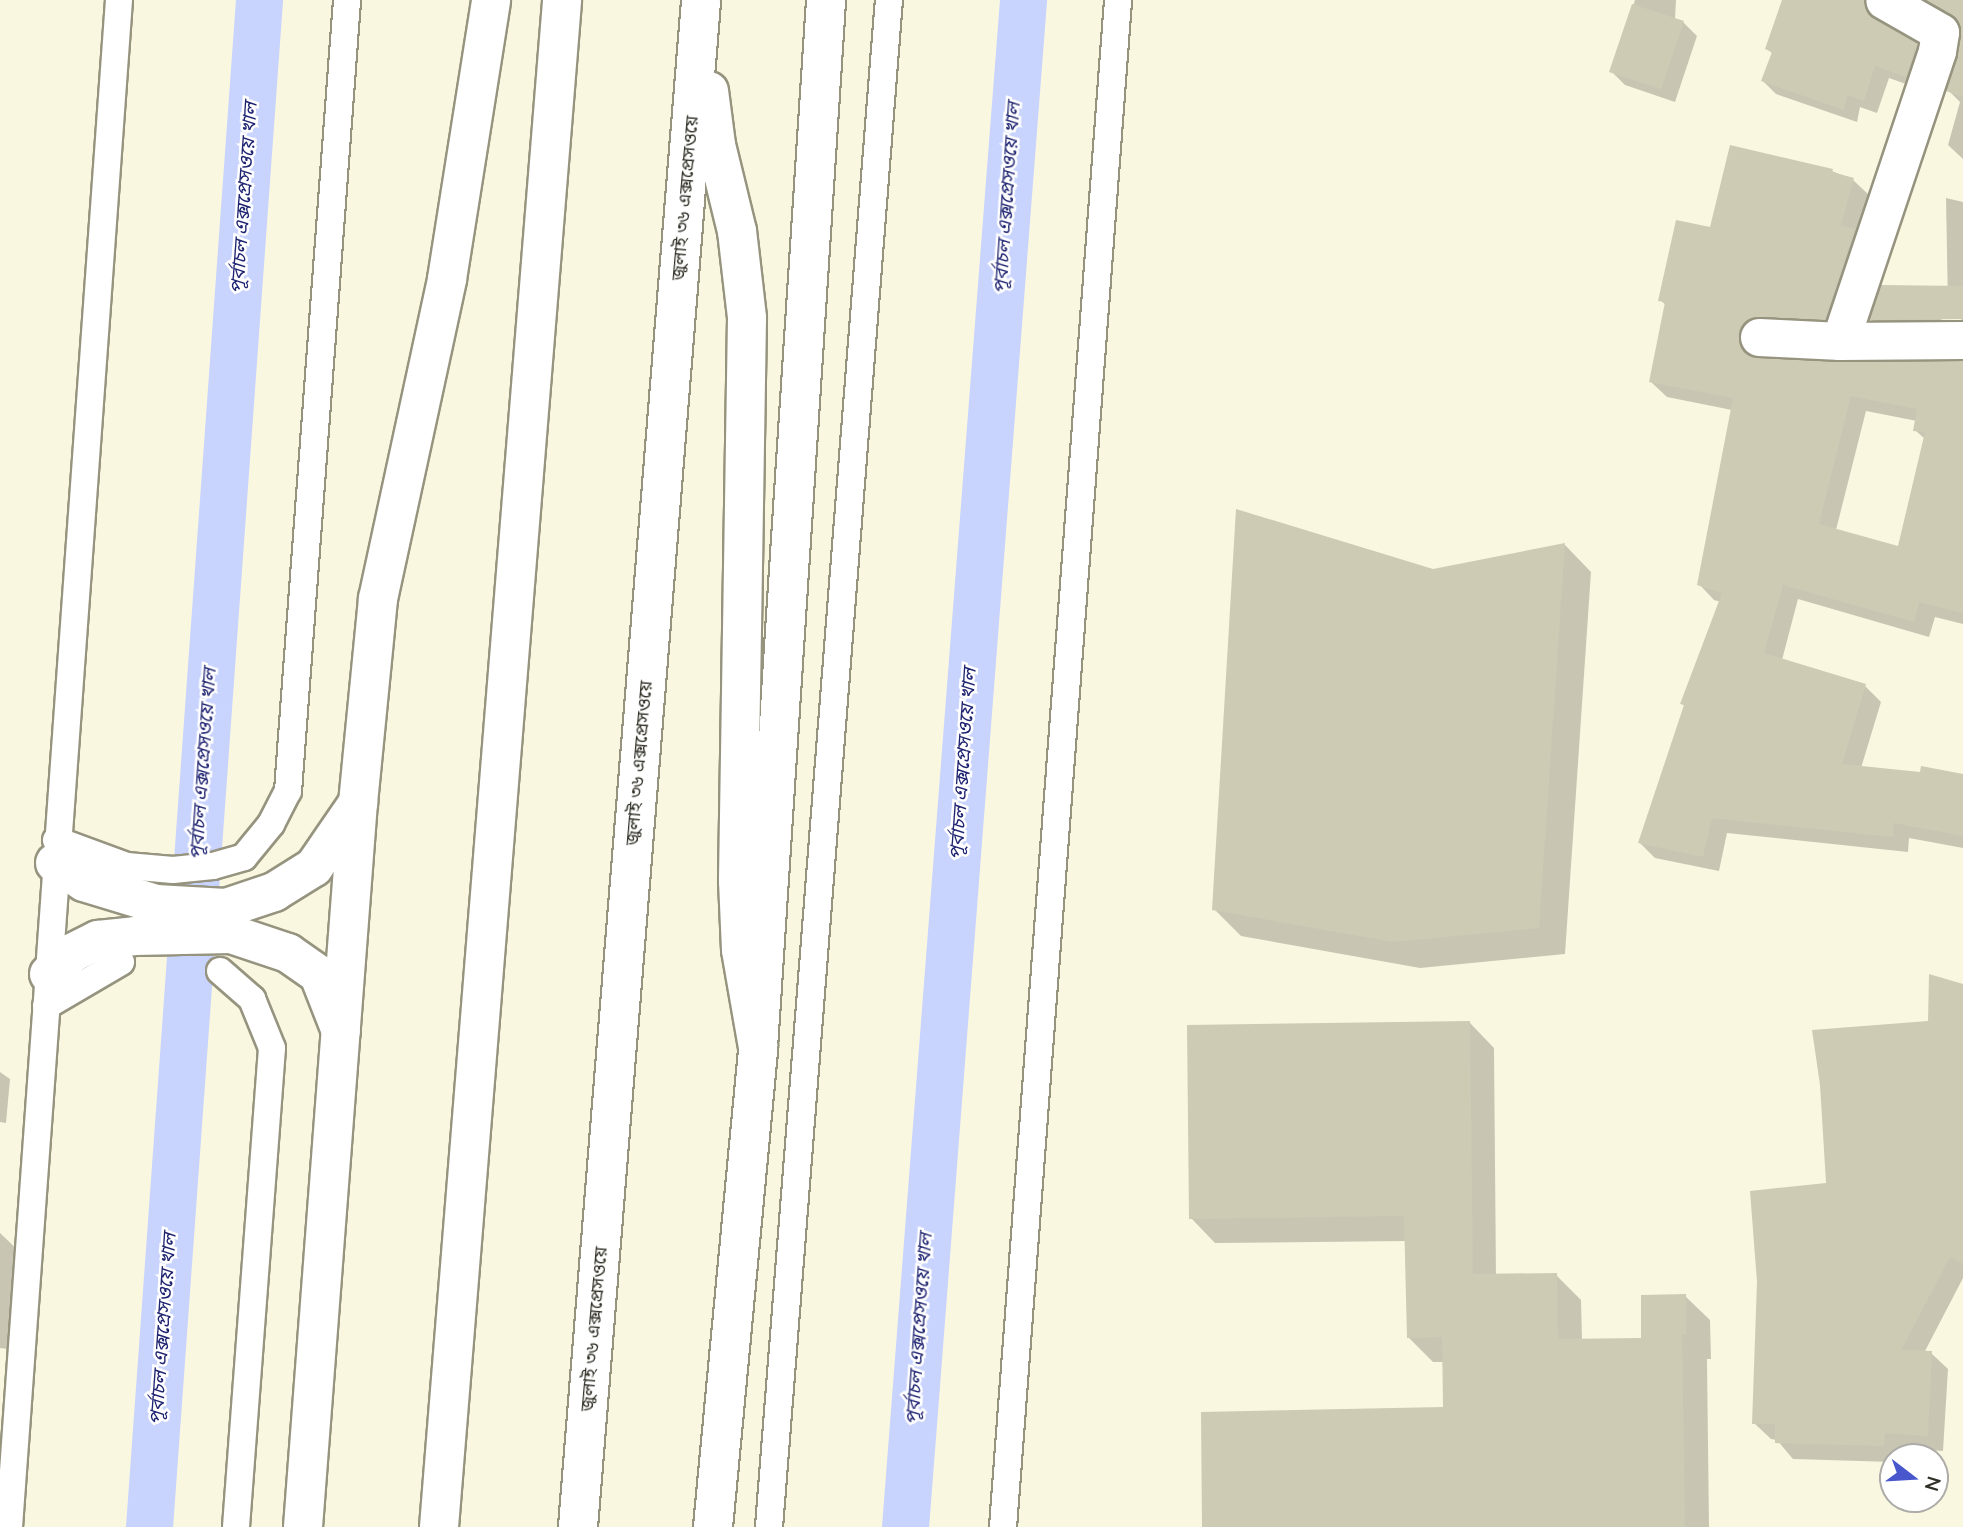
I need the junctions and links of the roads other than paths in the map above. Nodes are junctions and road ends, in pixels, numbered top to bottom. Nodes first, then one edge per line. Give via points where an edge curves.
1 (120, 0) edge
2 (347, 0) edge
3 (491, 0) edge
4 (562, 0) edge
5 (826, 0) edge
6 (889, 0) edge
7 (1118, 0) edge
8 (1884, 0) edge
9 (701, 10) edge
10 (1759, 337) dead end
11 (1963, 340) edge
12 (1840, 341) junction
13 (358, 803) junction
14 (65, 862) junction
15 (121, 962) dead end
16 (220, 971) dead end
17 (56, 978) junction
18 (341, 1031) junction
19 (758, 1047) junction
20 (9, 1527) edge
21 (236, 1527) edge
22 (303, 1527) edge
23 (439, 1527) edge
24 (578, 1527) edge
25 (713, 1527) edge
26 (769, 1527) edge
27 (1003, 1527) edge

1 - 14 street
2 - 14 street via 288,791 271,824 244,857 173,870
3 - 13 main road via 447,279 378,599
4 - 23 main road
5 - 19 main road
6 - 26 street
7 - 27 street
8 - 12 street via 1940,32
9 - 19 main road via 716,145 737,231 747,318 738,881 741,950
9 - 24 main road, জুলাই ৩৬ এক্সপ্রেসওয়ে
10 - 12 street
11 - 12 street
13 - 14 main road via 314,867 274,892 226,908 156,904
13 - 18 main road
14 - 17 street
15 - 17 street
16 - 21 street via 252,999 272,1048
17 - 18 main road via 98,940 231,934 288,953 319,975
17 - 20 street
18 - 22 main road
19 - 25 main road

